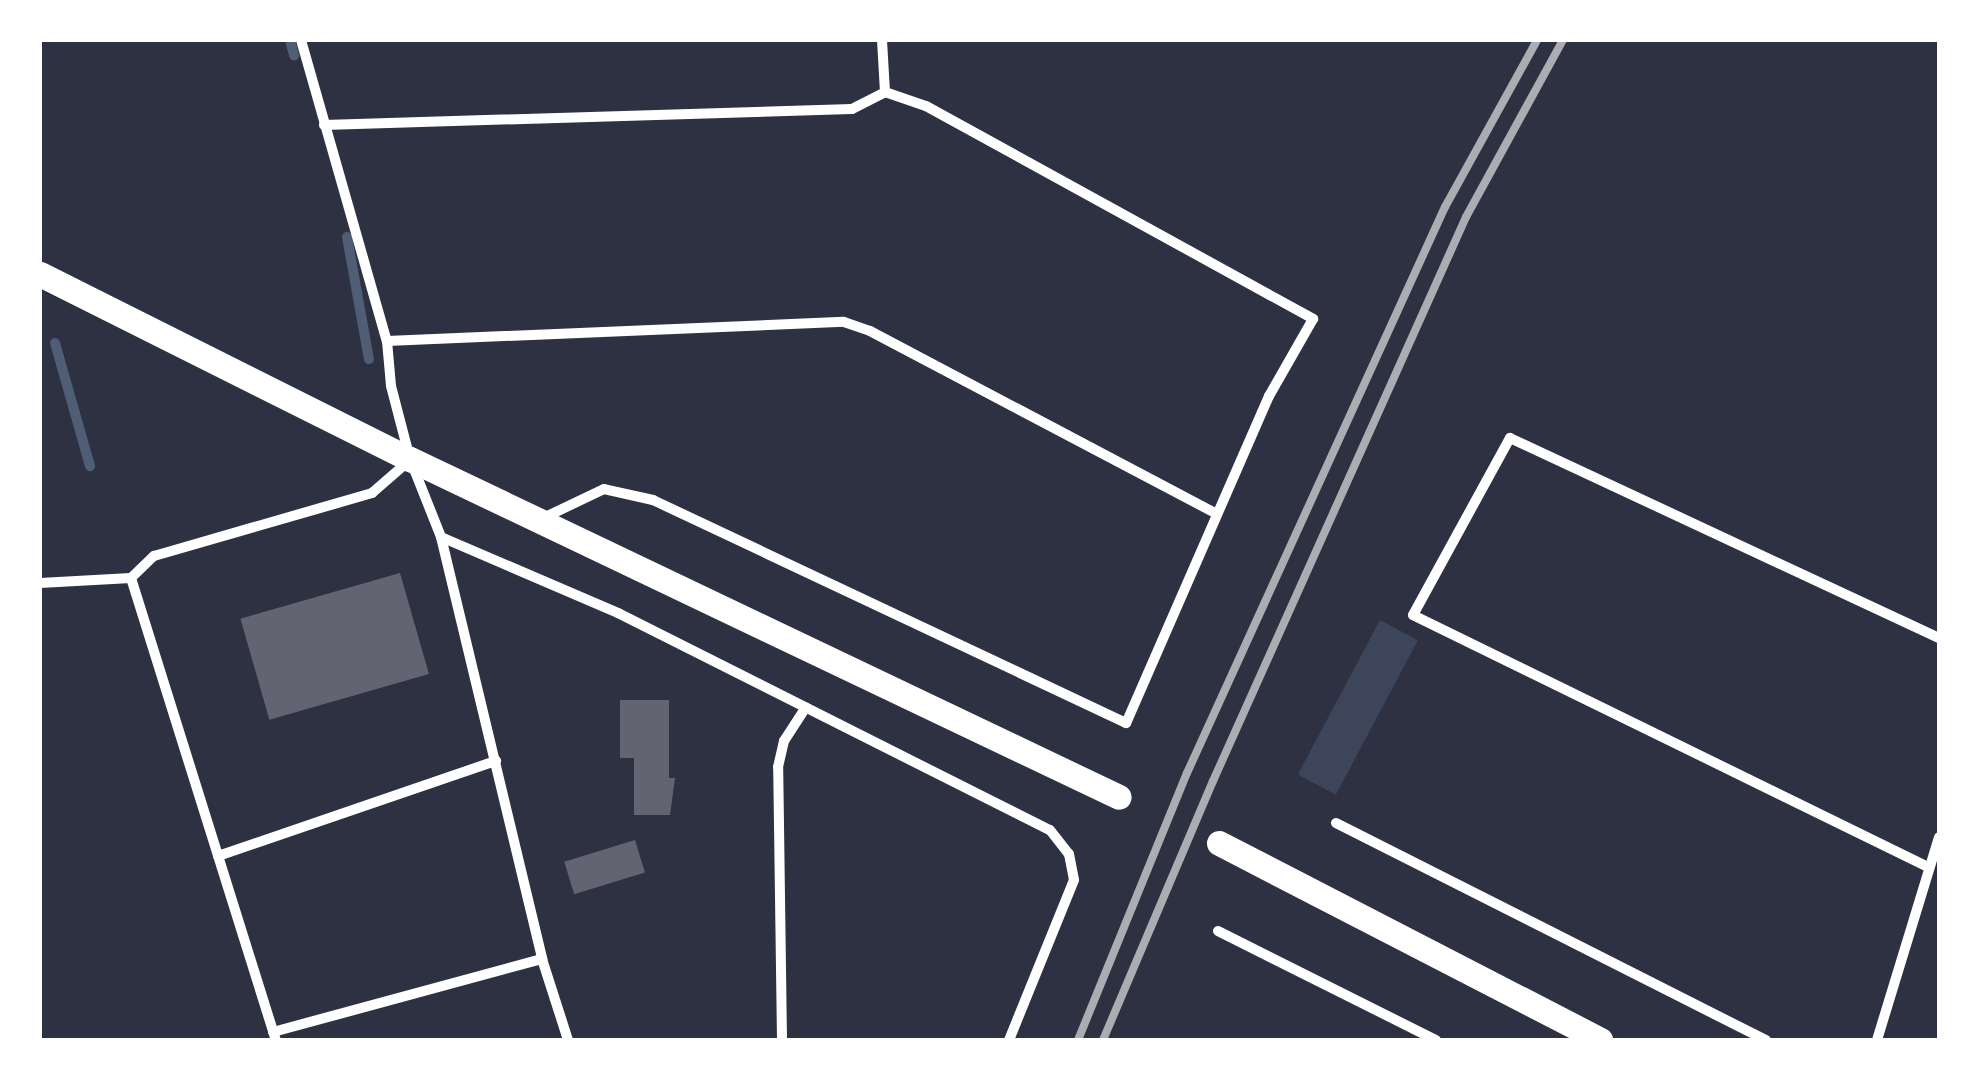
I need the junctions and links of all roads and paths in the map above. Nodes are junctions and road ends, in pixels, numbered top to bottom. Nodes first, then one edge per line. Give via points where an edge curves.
1 (301, 40) edge
2 (882, 40) edge
3 (885, 92) junction
4 (324, 125) junction
5 (40, 274) edge
6 (386, 341) junction
7 (410, 459) junction
8 (1217, 514) junction
9 (541, 519) junction
10 (440, 537) junction
11 (131, 578) junction
12 (40, 583) edge
13 (1939, 638) edge
14 (806, 707) junction
15 (496, 760) junction
16 (1119, 798) dead end
17 (1336, 823) dead end
18 (1939, 837) edge
19 (1219, 844) dead end
20 (218, 856) junction
21 (1928, 866) junction
22 (1218, 931) dead end
23 (542, 959) junction
24 (275, 1036) edge
25 (568, 1040) edge
26 (782, 1040) edge
27 (1010, 1040) edge
28 (1436, 1040) edge
29 (1600, 1040) edge
30 (1766, 1040) edge
31 (1876, 1040) edge

1 - 4 street
2 - 3 street
3 - 4 street via 852,109
3 - 8 street via 926,106 1314,320 1269,396
4 - 6 street
5 - 7 highway
6 - 7 street
6 - 8 street via 844,322
7 - 9 highway
7 - 10 street
7 - 11 street via 372,493 154,556
8 - 9 street via 1126,723 653,500 604,489
9 - 16 highway
10 - 14 street via 618,613
10 - 15 street
11 - 12 street
11 - 20 street
13 - 21 street via 1510,438 1413,615
14 - 26 street via 784,741 778,767
14 - 27 street via 1050,830 1069,854 1074,880
15 - 20 street
15 - 23 street
17 - 30 street
18 - 21 street
19 - 29 highway
20 - 24 street
21 - 31 street
22 - 28 street
23 - 24 street
23 - 25 street

